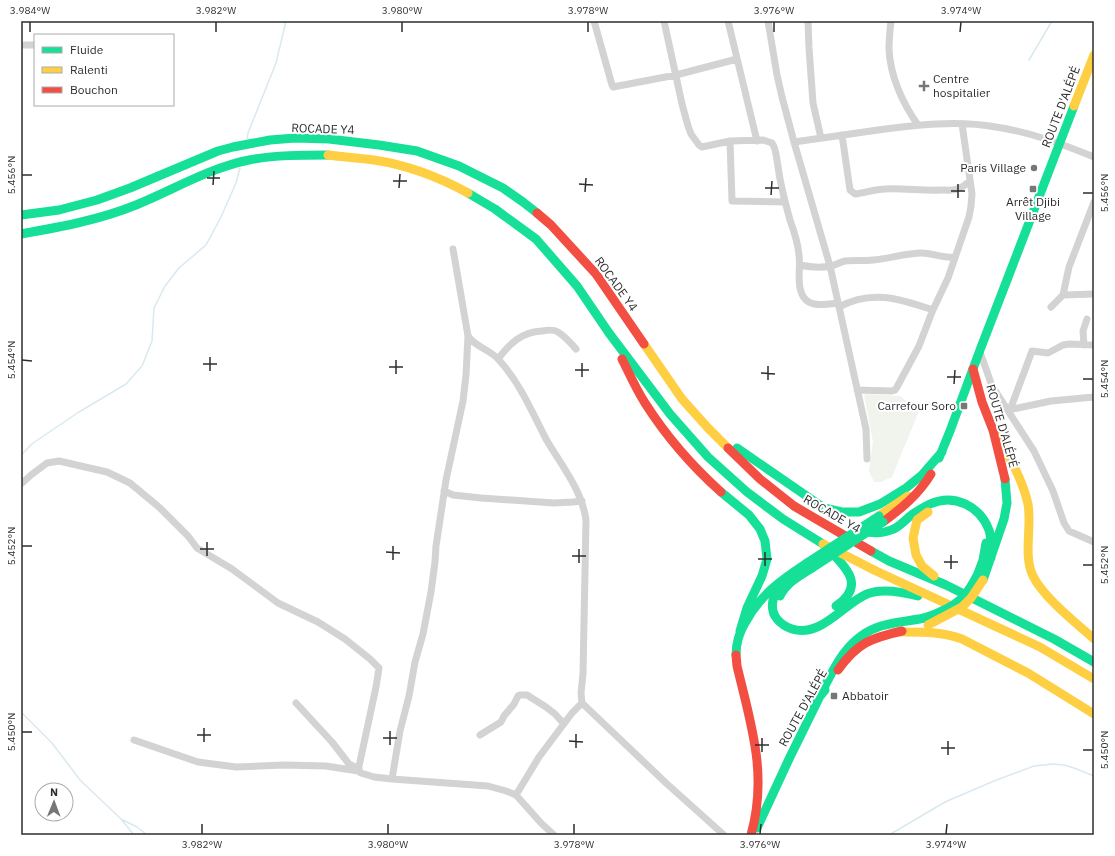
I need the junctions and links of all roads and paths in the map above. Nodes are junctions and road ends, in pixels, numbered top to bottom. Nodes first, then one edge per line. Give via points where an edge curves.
1 (594, 21) edge
2 (664, 21) edge
3 (728, 21) edge
4 (768, 21) edge
5 (808, 21) edge
6 (891, 21) edge
7 (21, 45) edge
8 (34, 45) edge
9 (1094, 55) edge
10 (737, 59) junction
11 (676, 75) junction
12 (962, 124) junction
13 (918, 125) junction
14 (842, 135) junction
15 (821, 138) junction
16 (757, 140) junction
17 (730, 141) junction
18 (794, 142) junction
19 (1060, 144) junction
20 (1094, 156) edge
21 (970, 181) junction
22 (785, 202) junction
23 (1094, 202) edge
24 (21, 215) edge
25 (21, 234) edge
26 (453, 249) dead end
27 (955, 257) junction
28 (800, 265) junction
29 (830, 266) junction
30 (1094, 294) edge
31 (1063, 295) junction
32 (838, 305) junction
33 (1051, 307) dead end
34 (933, 310) junction
35 (1087, 319) dead end
36 (610, 333) junction
37 (468, 336) junction
38 (1084, 345) junction
39 (1094, 345) edge
40 (576, 349) dead end
41 (980, 352) junction
42 (498, 359) junction
43 (973, 369) junction
44 (857, 390) junction
45 (1094, 397) edge
46 (1009, 410) junction
47 (708, 428) junction
48 (993, 430) junction
49 (942, 452) junction
50 (867, 459) dead end
51 (21, 484) edge
52 (444, 491) junction
53 (582, 501) junction
54 (830, 527) junction
55 (1094, 542) edge
56 (823, 544) junction
57 (991, 558) junction
58 (810, 566) junction
59 (980, 578) junction
60 (780, 582) junction
61 (946, 585) junction
62 (944, 602) junction
63 (926, 622) junction
64 (740, 631) junction
65 (896, 632) junction
66 (1094, 639) edge
67 (1094, 662) edge
68 (1094, 679) edge
69 (820, 696) junction
70 (582, 702) junction
71 (296, 703) dead end
72 (1094, 714) edge
73 (564, 724) junction
74 (480, 735) dead end
75 (134, 740) dead end
76 (358, 770) junction
77 (392, 779) junction
78 (516, 795) junction
79 (554, 835) edge
80 (724, 835) edge
81 (752, 835) edge

1 - 11 street via 613,87
2 - 11 street
3 - 10 street
4 - 18 street via 777,75
5 - 15 street via 813,103
6 - 13 street via 889,50 892,72 904,102
7 - 8 street
9 - 19 main road, ROUTE D'ALÉPÉ
10 - 11 street
10 - 16 street
11 - 17 street via 688,126 700,145 704,147
12 - 13 street
12 - 19 street via 995,126
12 - 21 street
13 - 14 street
14 - 15 street
14 - 21 street via 850,190 855,194 880,189 950,190
15 - 18 street
16 - 17 street
16 - 22 street via 771,141 774,146
17 - 22 street via 732,201
18 - 29 street
19 - 20 street
19 - 41 main road, ROUTE D'ALÉPÉ
21 - 27 street via 971,206
22 - 28 street via 798,245
23 - 31 street via 1069,267
24 - 47 main road, ROCADE Y4 via 59,210 97,200 218,151 270,140 329,139 417,151 459,166 503,188 550,225 596,274 682,399
25 - 36 main road via 97,218 136,205 209,172 248,160 296,155 328,155 375,160 413,169 452,184 536,239 577,286
26 - 37 street
27 - 29 street via 905,254
27 - 34 street
28 - 29 street
28 - 32 street via 800,288 806,300 812,304
29 - 32 street
30 - 31 street
31 - 33 street
32 - 34 street via 856,299 883,297
32 - 44 street
34 - 44 street via 919,346 895,390
35 - 38 street via 1083,331
36 - 56 main road via 670,414 708,457 747,492
36 - 64 main road via 644,402 668,436 707,479 760,529 765,541 767,558
37 - 42 street
37 - 52 street via 463,401
38 - 39 street
38 - 46 street via 1063,345 1048,353 1032,351
40 - 42 street via 554,330 534,331 512,343
41 - 43 main road, ROUTE D'ALÉPÉ
41 - 46 street via 992,386
42 - 53 street via 522,391
43 - 48 main road, ROUTE D'ALÉPÉ
43 - 49 main road, ROUTE D'ALÉPÉ
44 - 50 street via 866,429
45 - 46 street via 1051,401
46 - 55 street via 1034,451 1069,531
47 - 49 main road via 824,508 842,512 859,512 880,504 922,475
47 - 54 main road, ROCADE Y4 via 760,479 794,506
48 - 57 main road, ROUTE D'ALÉPÉ via 1005,480 1007,503
48 - 66 main road via 1022,483 1028,505 1029,564 1033,576 1046,595
49 - 58 main road, ROUTE D'ALÉPÉ, bridge via 926,484 905,505
51 - 76 street via 47,463 59,461 107,472 130,483 160,508 197,548 232,569 278,604 318,622 370,659 379,668
52 - 53 street via 453,495 481,498 554,503
52 - 77 street via 431,592 403,716
53 - 70 street via 586,520
54 - 57 main road via 884,532 894,529 916,512 932,504 957,500 977,510 990,531
54 - 61 main road, ROCADE Y4 via 889,561
56 - 58 main road via 850,575 850,592 846,598 814,622 796,624 787,621 780,614 778,599 787,584
56 - 62 main road
57 - 59 main road, ROUTE D'ALÉPÉ
58 - 60 main road, ROUTE D'ALÉPÉ
59 - 61 main road via 986,544 983,528 974,514 953,504 941,505 917,520 913,538 916,555 922,566
59 - 63 main road, bridge via 960,600 932,615
60 - 62 main road via 772,599 775,616 783,626 804,631 825,623 846,606 867,594 905,593
60 - 64 main road, ROUTE D'ALÉPÉ via 751,610
61 - 67 main road, ROCADE Y4
62 - 68 main road via 1040,647
63 - 65 main road, ROUTE D'ALÉPÉ
63 - 69 main road via 882,626 867,632 843,653
64 - 81 main road, ROUTE D'ALÉPÉ via 736,652 757,760 758,784
65 - 69 main road, ROUTE D'ALÉPÉ via 869,640 855,650
65 - 72 main road via 933,632 966,641 1072,699
69 - 81 main road, ROUTE D'ALÉPÉ
70 - 73 street
70 - 80 street via 660,778
71 - 76 street via 349,764
73 - 74 street via 546,707 527,695 520,695 501,722
73 - 78 street via 539,757
75 - 76 street via 198,762 236,767 326,766
76 - 77 street via 374,777
77 - 78 street via 488,786
78 - 79 street

